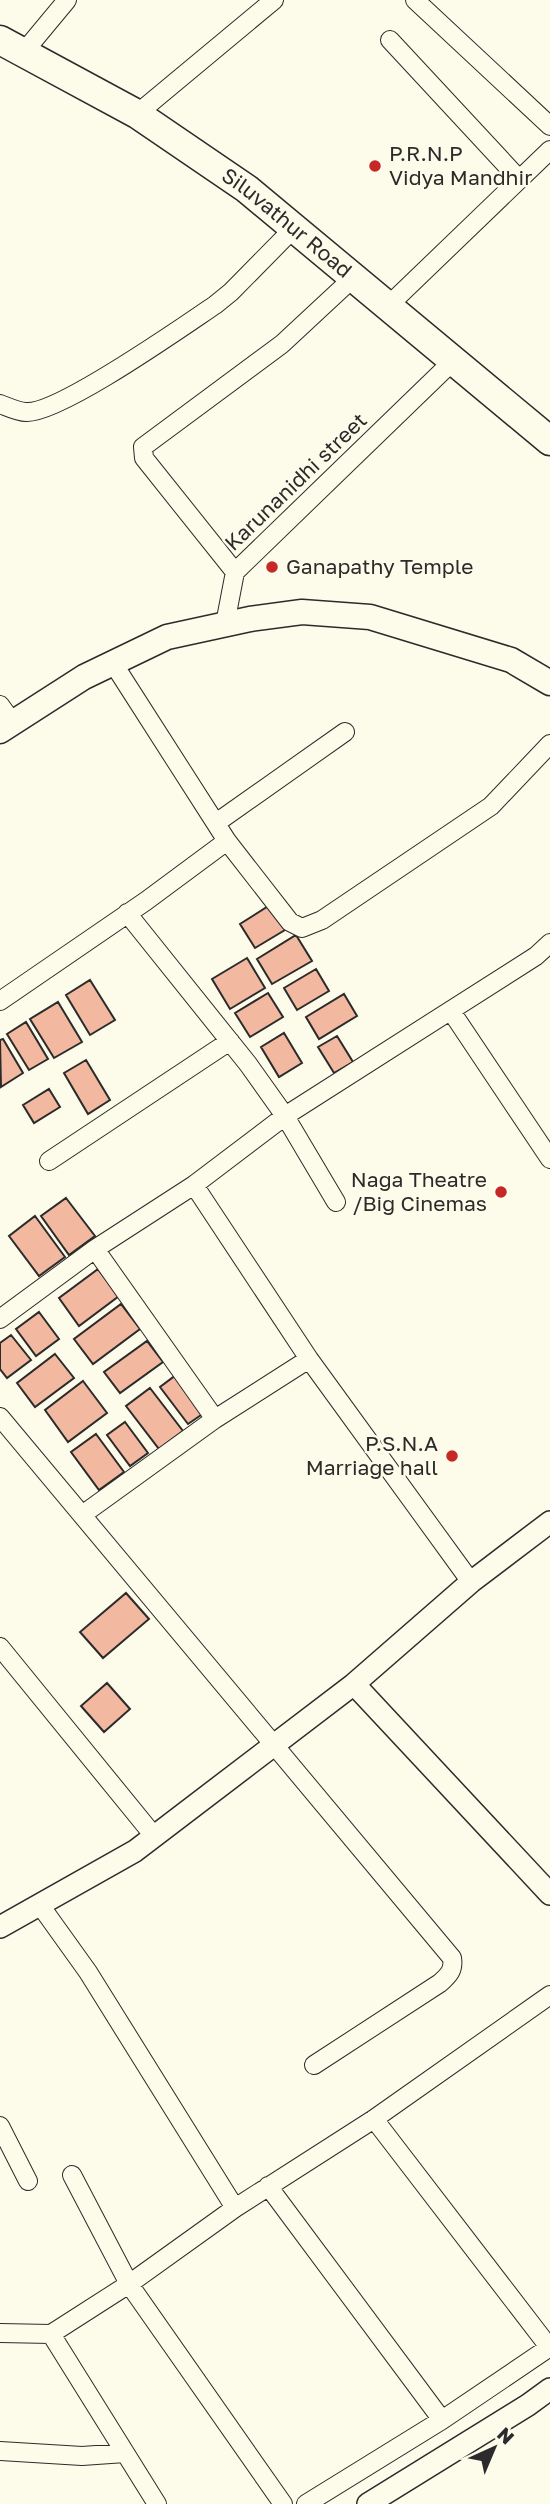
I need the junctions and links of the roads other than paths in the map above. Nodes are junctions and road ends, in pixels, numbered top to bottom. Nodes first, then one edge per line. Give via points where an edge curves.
1 (67, 0) edge
2 (274, 0) edge
3 (415, 0) edge
4 (390, 40) dead end
5 (12, 46) edge
6 (137, 114) junction
7 (550, 125) edge
8 (550, 150) edge
9 (519, 179) junction
10 (295, 227) junction
11 (353, 278) junction
12 (388, 306) junction
13 (453, 361) junction
14 (0, 404) edge
15 (550, 441) edge
16 (235, 572) junction
17 (225, 624) junction
18 (113, 663) junction
19 (550, 683) edge
20 (4, 720) edge
21 (345, 732) dead end
22 (550, 744) edge
23 (216, 823) junction
24 (227, 841) junction
25 (127, 914) junction
26 (550, 943) edge
27 (0, 1001) edge
28 (451, 1011) junction
29 (230, 1041) junction
30 (285, 1116) junction
31 (550, 1159) edge
32 (50, 1161) dead end
33 (194, 1185) junction
34 (336, 1202) dead end
35 (95, 1249) junction
36 (0, 1320) edge
37 (309, 1359) junction
38 (0, 1417) edge
39 (215, 1419) junction
40 (82, 1515) junction
41 (550, 1522) edge
42 (471, 1582) junction
43 (0, 1647) edge
44 (354, 1684) junction
45 (274, 1745) junction
46 (155, 1836) junction
47 (550, 1894) edge
48 (40, 1905) junction
49 (0, 1927) edge
50 (550, 1995) edge
51 (314, 2065) dead end
52 (374, 2119) junction
53 (0, 2126) edge
54 (72, 2175) dead end
55 (28, 2181) dead end
56 (268, 2186) junction
57 (235, 2208) junction
58 (130, 2284) junction
59 (0, 2333) edge
60 (51, 2334) junction
61 (550, 2347) edge
62 (550, 2389) edge
63 (442, 2420) junction
64 (0, 2451) edge
65 (125, 2453) junction
66 (157, 2504) edge
67 (283, 2504) edge
68 (306, 2504) edge
69 (368, 2504) edge

1 - 5 street
2 - 6 street
3 - 7 street
4 - 9 street
5 - 6 main road, Siluvathur Road
6 - 10 main road, Siluvathur Road
8 - 9 street
9 - 12 street
10 - 11 main road, Siluvathur Road
10 - 14 street via 215,305 90,386 46,408 27,412
11 - 12 main road, Siluvathur Road
11 - 16 street, Karunanidhi street via 282,344 143,447 144,458
12 - 13 main road, Siluvathur Road
13 - 15 main road, Siluvathur Road
13 - 16 street, Karunanidhi street
16 - 17 street
17 - 18 main road via 167,637
17 - 19 main road via 302,612 370,617 511,660
18 - 20 main road
18 - 23 street
21 - 23 street
22 - 24 street via 491,806 322,920 302,928 290,922
23 - 24 street
24 - 25 street
25 - 27 street
25 - 29 street
26 - 28 street
28 - 30 street
28 - 31 street
29 - 30 street
29 - 32 street
30 - 33 street
30 - 34 street
33 - 35 street
33 - 37 street
35 - 36 street
35 - 39 street
37 - 39 street
37 - 42 street
38 - 40 street
39 - 40 street
40 - 45 street
41 - 42 street
42 - 44 street
43 - 46 street
44 - 45 street
44 - 47 street
45 - 46 street
45 - 51 street via 452,1958 453,1967 440,1983
46 - 48 street
48 - 49 street
48 - 57 street via 88,1972
50 - 52 street
52 - 56 street
52 - 61 street
53 - 55 street
54 - 58 street
56 - 57 street
56 - 63 street
57 - 58 street
58 - 60 street
58 - 67 street
59 - 60 street
60 - 65 street
61 - 63 street
62 - 69 street
63 - 68 street
64 - 65 street via 82,2456
65 - 66 street

